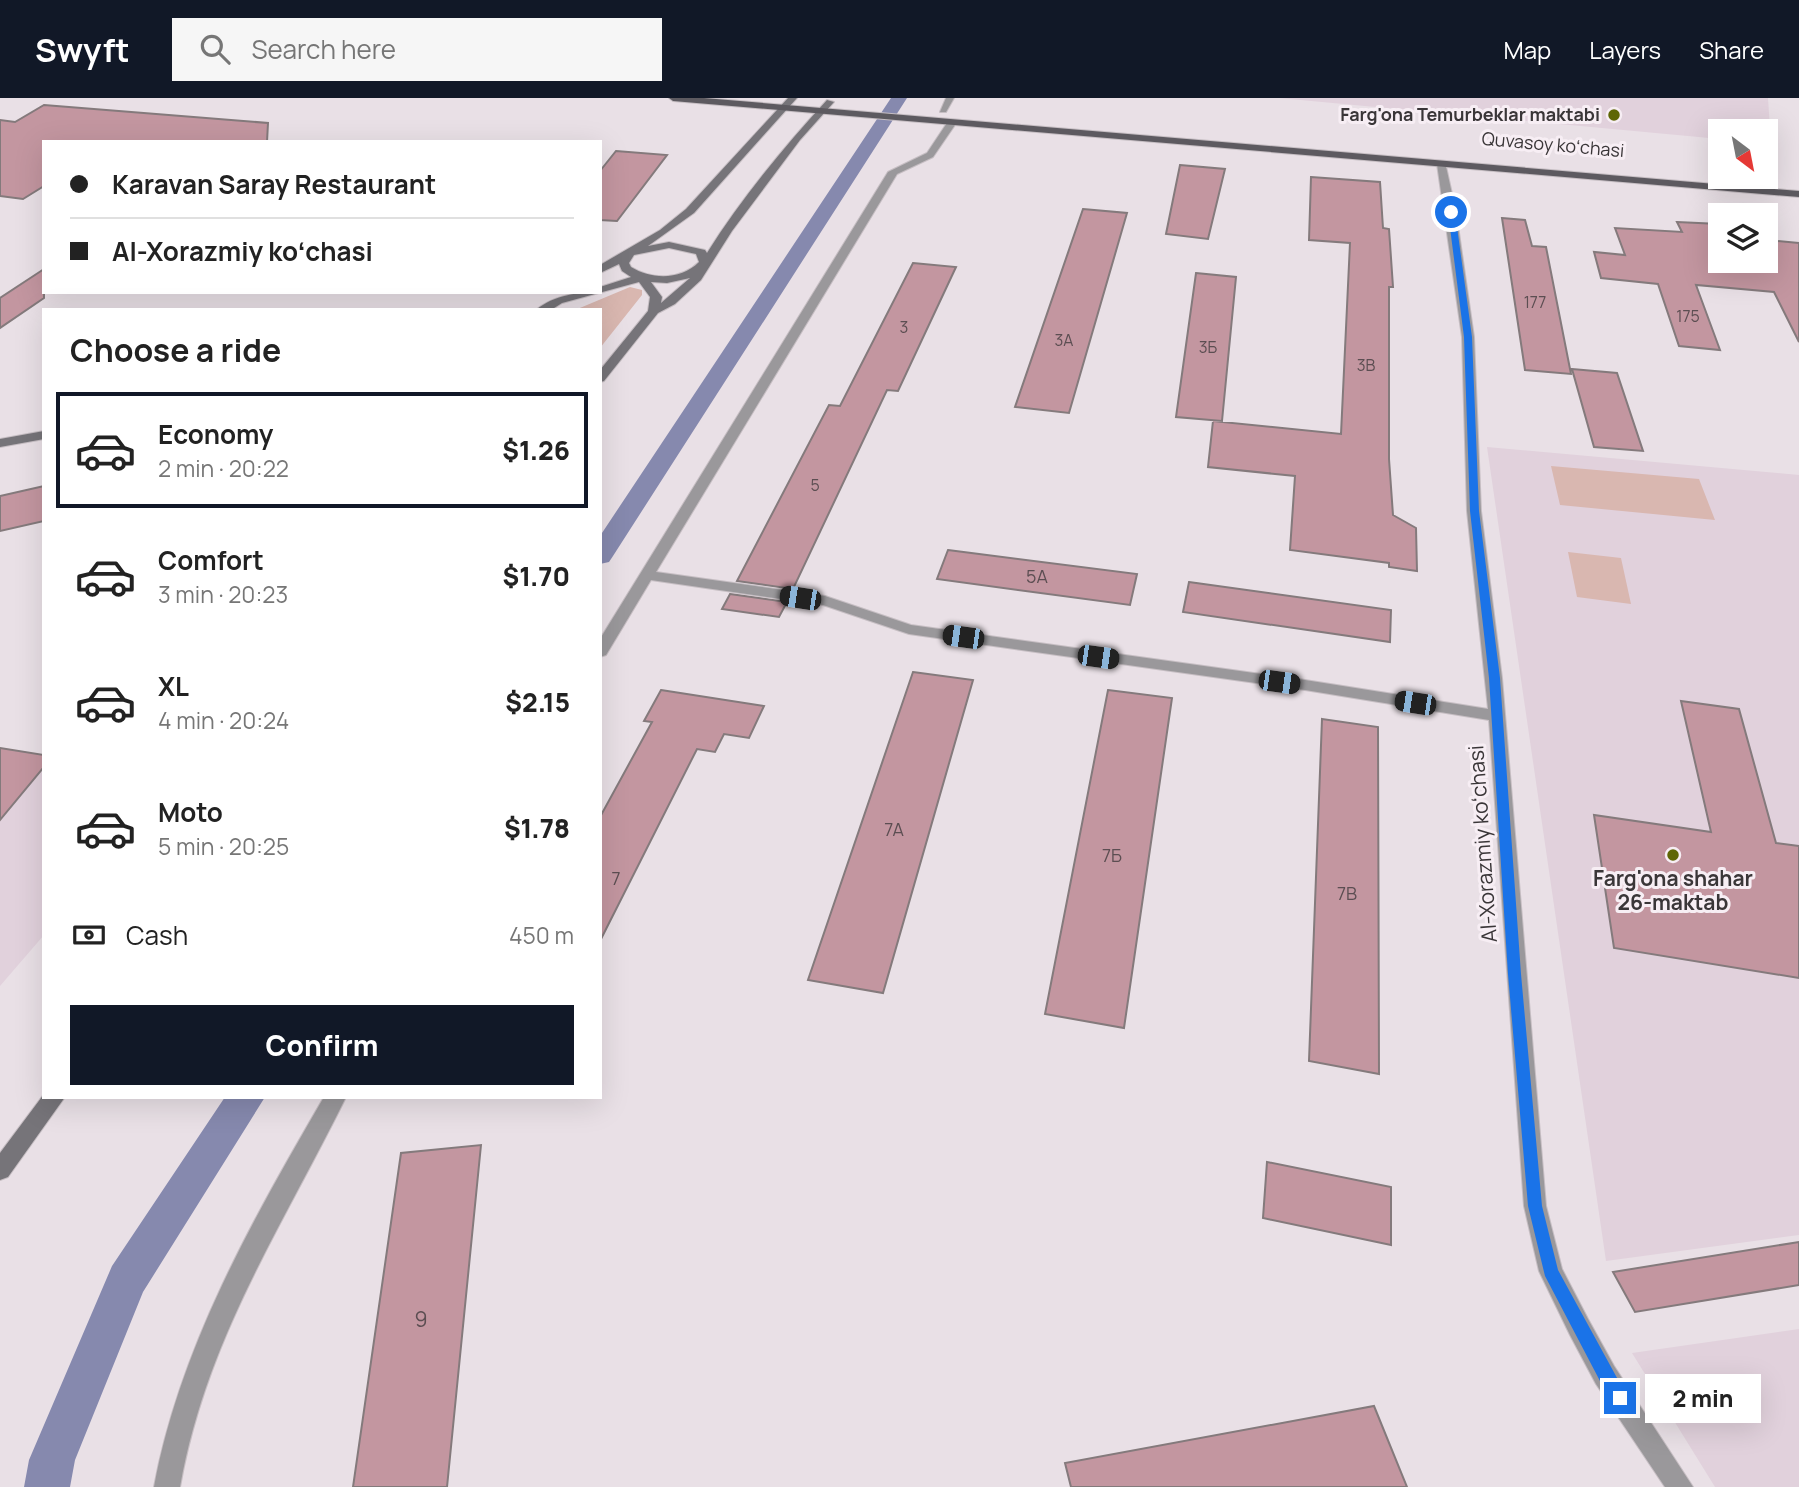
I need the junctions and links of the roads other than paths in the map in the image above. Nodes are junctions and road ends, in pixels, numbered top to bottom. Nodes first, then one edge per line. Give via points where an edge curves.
1 (673, 98) edge
2 (795, 98) edge
3 (950, 98) edge
4 (827, 106) junction
5 (782, 108) junction
6 (946, 118) junction
7 (1442, 164) junction
8 (1708, 176) edge
9 (1778, 181) edge
10 (1799, 183) edge
11 (1799, 194) edge
12 (630, 253) junction
13 (705, 263) junction
14 (602, 269) edge
15 (640, 277) junction
16 (602, 291) edge
17 (583, 294) edge
18 (561, 297) edge
19 (545, 308) edge
20 (654, 312) junction
21 (602, 377) edge
22 (42, 435) edge
23 (0, 443) edge
24 (646, 575) junction
25 (602, 649) edge
26 (1497, 716) junction
27 (53, 1099) edge
28 (334, 1099) edge
29 (0, 1170) edge
30 (167, 1487) edge
31 (1680, 1487) edge

1 - 5 main road
2 - 4 main road
2 - 5 street
3 - 6 street
4 - 5 main road
4 - 6 main road, Quvasoy koʻchasi
4 - 13 street via 797,138
5 - 12 street via 690,211
6 - 7 main road, Quvasoy koʻchasi
6 - 8 main road, Quvasoy koʻchasi
6 - 24 street via 930,155 893,172
7 - 11 main road, Quvasoy koʻchasi
7 - 26 street, Al-Xorazmiy koʻchasi via 1468,337 1474,511
9 - 10 main road, Quvasoy koʻchasi
12 - 13 street via 682,245 701,252
12 - 14 street
12 - 15 street via 626,269
13 - 15 street via 680,277
13 - 20 street via 697,278
15 - 16 street
15 - 20 street via 656,297
17 - 18 street
18 - 19 street
20 - 21 street
22 - 23 street
24 - 25 street
24 - 26 street via 825,601 908,629
26 - 31 street, Al-Xorazmiy koʻchasi via 1535,1206 1550,1271 1605,1375
27 - 29 street
28 - 30 street via 225,1303 191,1382

